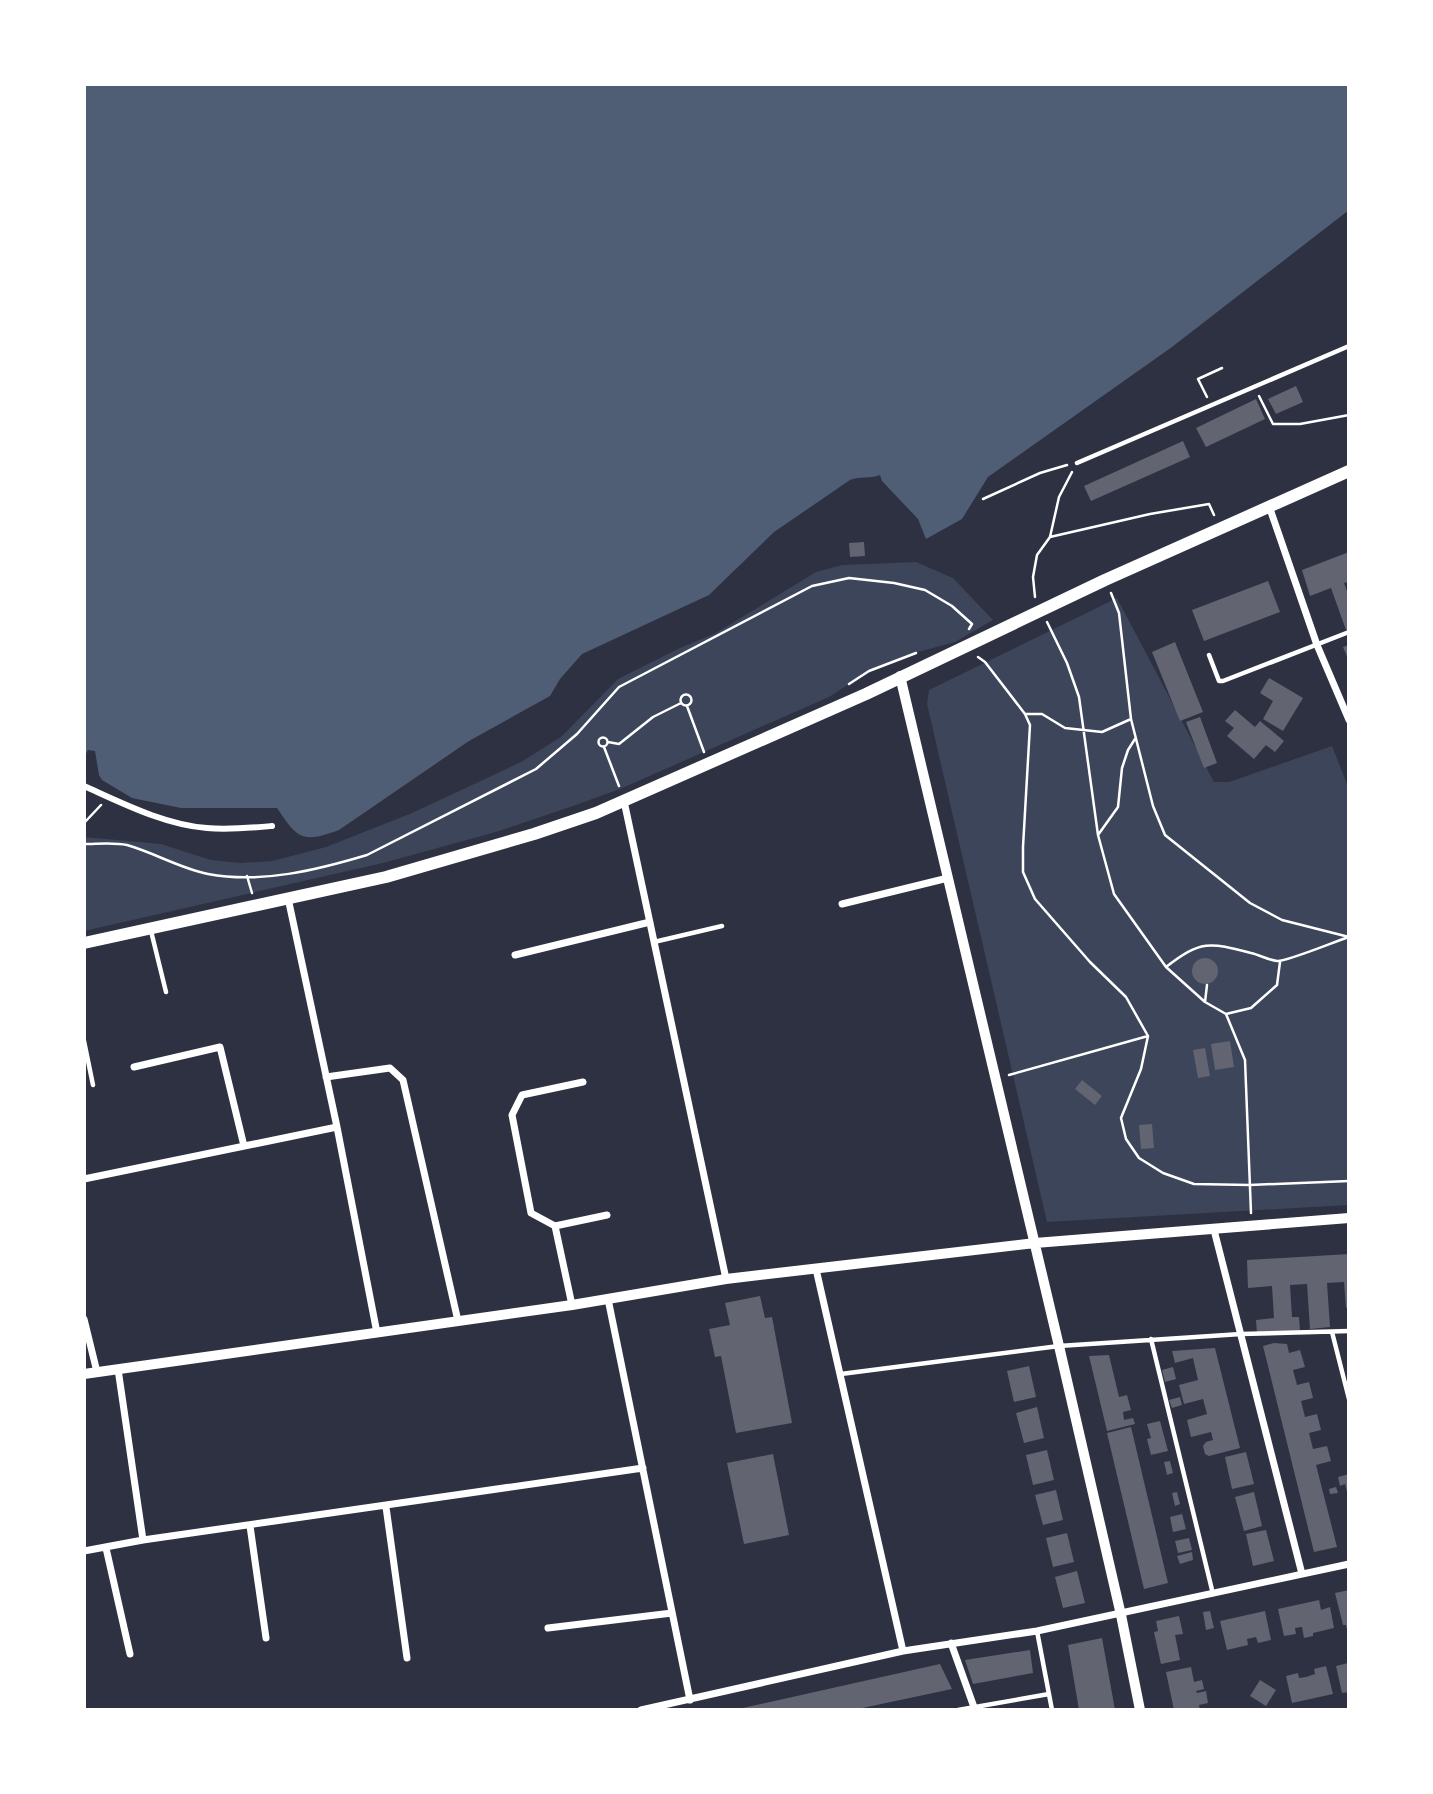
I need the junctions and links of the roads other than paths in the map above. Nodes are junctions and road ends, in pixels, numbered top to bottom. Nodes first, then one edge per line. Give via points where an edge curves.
1 (1349, 346) edge
2 (1077, 463) road end
3 (1349, 471) edge
4 (1269, 505) junction
5 (1349, 632) edge
6 (1317, 645) junction
7 (1209, 655) dead end
8 (900, 676) junction
9 (1349, 720) edge
10 (84, 786) edge
11 (622, 795) junction
12 (272, 826) dead end
13 (948, 878) junction
14 (288, 898) junction
15 (842, 904) dead end
16 (650, 922) junction
17 (722, 926) dead end
18 (150, 929) junction
19 (654, 942) junction
20 (84, 943) edge
21 (515, 955) dead end
22 (166, 992) dead end
23 (84, 1041) edge
24 (134, 1067) dead end
25 (326, 1077) junction
26 (583, 1082) dead end
27 (93, 1085) dead end
28 (337, 1127) junction
29 (244, 1146) junction
30 (84, 1179) edge
31 (607, 1215) dead end
32 (1349, 1218) edge
33 (555, 1226) junction
34 (1214, 1230) junction
35 (1035, 1243) junction
36 (816, 1269) junction
37 (726, 1279) junction
38 (608, 1299) junction
39 (572, 1305) junction
40 (84, 1319) edge
41 (458, 1321) junction
42 (1349, 1331) edge
43 (1332, 1332) junction
44 (377, 1333) junction
45 (1241, 1334) junction
46 (1151, 1339) junction
47 (1059, 1346) junction
48 (118, 1369) junction
49 (97, 1372) junction
50 (84, 1374) edge
51 (840, 1374) junction
52 (1349, 1399) edge
53 (643, 1468) junction
54 (386, 1507) junction
55 (250, 1526) junction
56 (143, 1541) junction
57 (107, 1548) junction
58 (84, 1551) edge
59 (1349, 1564) edge
60 (1302, 1574) junction
61 (1213, 1594) junction
62 (672, 1613) junction
63 (1121, 1615) junction
64 (548, 1628) dead end
65 (1037, 1632) junction
66 (266, 1638) dead end
67 (951, 1643) junction
68 (902, 1651) junction
69 (130, 1654) dead end
70 (407, 1658) dead end
71 (1049, 1693) junction
72 (690, 1700) junction
73 (974, 1708) edge
74 (641, 1710) edge
75 (958, 1710) edge
76 (1052, 1710) edge
77 (1140, 1710) edge

1 - 2 lane
3 - 4 main road
4 - 6 street
4 - 8 main road via 1016,622 966,640
5 - 6 lane
6 - 7 lane via 1223,681 1219,681
6 - 9 street
8 - 11 main road
8 - 13 street
10 - 12 street via 169,821 205,828
11 - 14 main road via 534,834 386,877
11 - 16 street
13 - 15 street
13 - 35 street
14 - 18 main road
14 - 25 street
16 - 19 street
16 - 21 street
17 - 19 lane
18 - 20 main road
18 - 22 lane
19 - 37 street
23 - 27 lane
24 - 29 street via 220,1046
25 - 28 street
25 - 41 street via 390,1068 403,1080
26 - 33 street via 522,1095 512,1115 531,1213
28 - 29 street
28 - 44 street
29 - 30 street
31 - 33 street
32 - 34 street
33 - 39 street
34 - 35 street
34 - 45 street
35 - 36 street
35 - 47 street
36 - 37 street
36 - 51 street
37 - 38 street
38 - 39 street
38 - 53 street
39 - 41 street
40 - 49 street
41 - 44 street
42 - 43 lane
43 - 45 lane
43 - 52 lane
44 - 48 street
45 - 46 lane
45 - 60 street
46 - 47 lane
46 - 61 lane
47 - 51 lane
47 - 63 street
48 - 49 street
48 - 56 street
49 - 50 street
51 - 68 street
53 - 54 street
53 - 62 street
54 - 55 street
54 - 70 street
55 - 56 street
55 - 66 street
56 - 57 street
57 - 58 street
57 - 69 street
59 - 60 street
60 - 61 street
61 - 63 street
62 - 64 street
62 - 72 street
63 - 65 street
63 - 77 street
65 - 67 street
65 - 71 lane
67 - 68 street
67 - 73 street
68 - 72 street
71 - 73 lane
71 - 76 lane
72 - 74 street
73 - 75 lane

